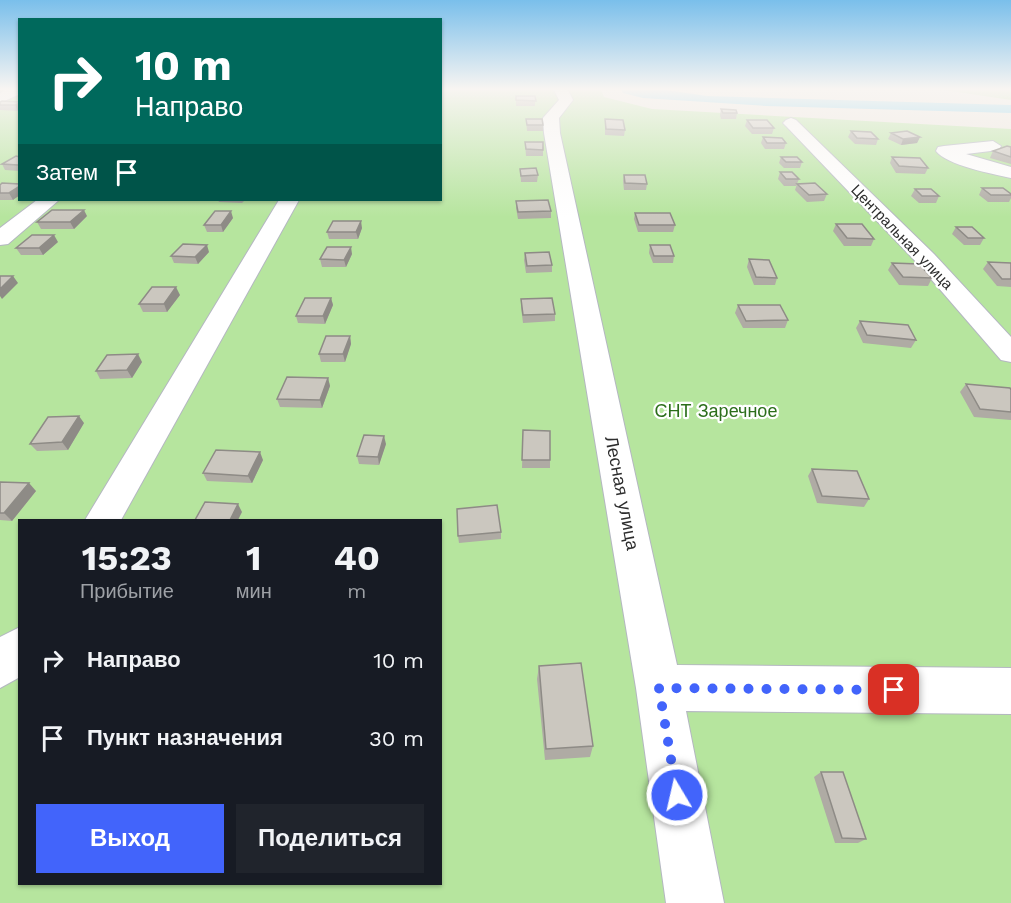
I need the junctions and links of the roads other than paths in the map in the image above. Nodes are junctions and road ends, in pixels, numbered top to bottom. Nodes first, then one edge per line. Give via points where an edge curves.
1 (552, 132) edge
2 (800, 132) edge
3 (993, 146) dead end
4 (1011, 173) edge
5 (48, 201) edge
6 (288, 201) edge
7 (0, 239) edge
8 (1011, 354) edge
9 (104, 519) edge
10 (18, 649) edge
11 (0, 666) edge
12 (659, 688) junction
13 (1011, 691) edge
14 (695, 903) edge

1 - 12 street, Лесная улица
2 - 8 street, Центральная улица via 926,259
3 - 4 street via 944,151
5 - 7 street
6 - 9 street
10 - 11 street
12 - 13 street
12 - 14 street, Лесная улица

